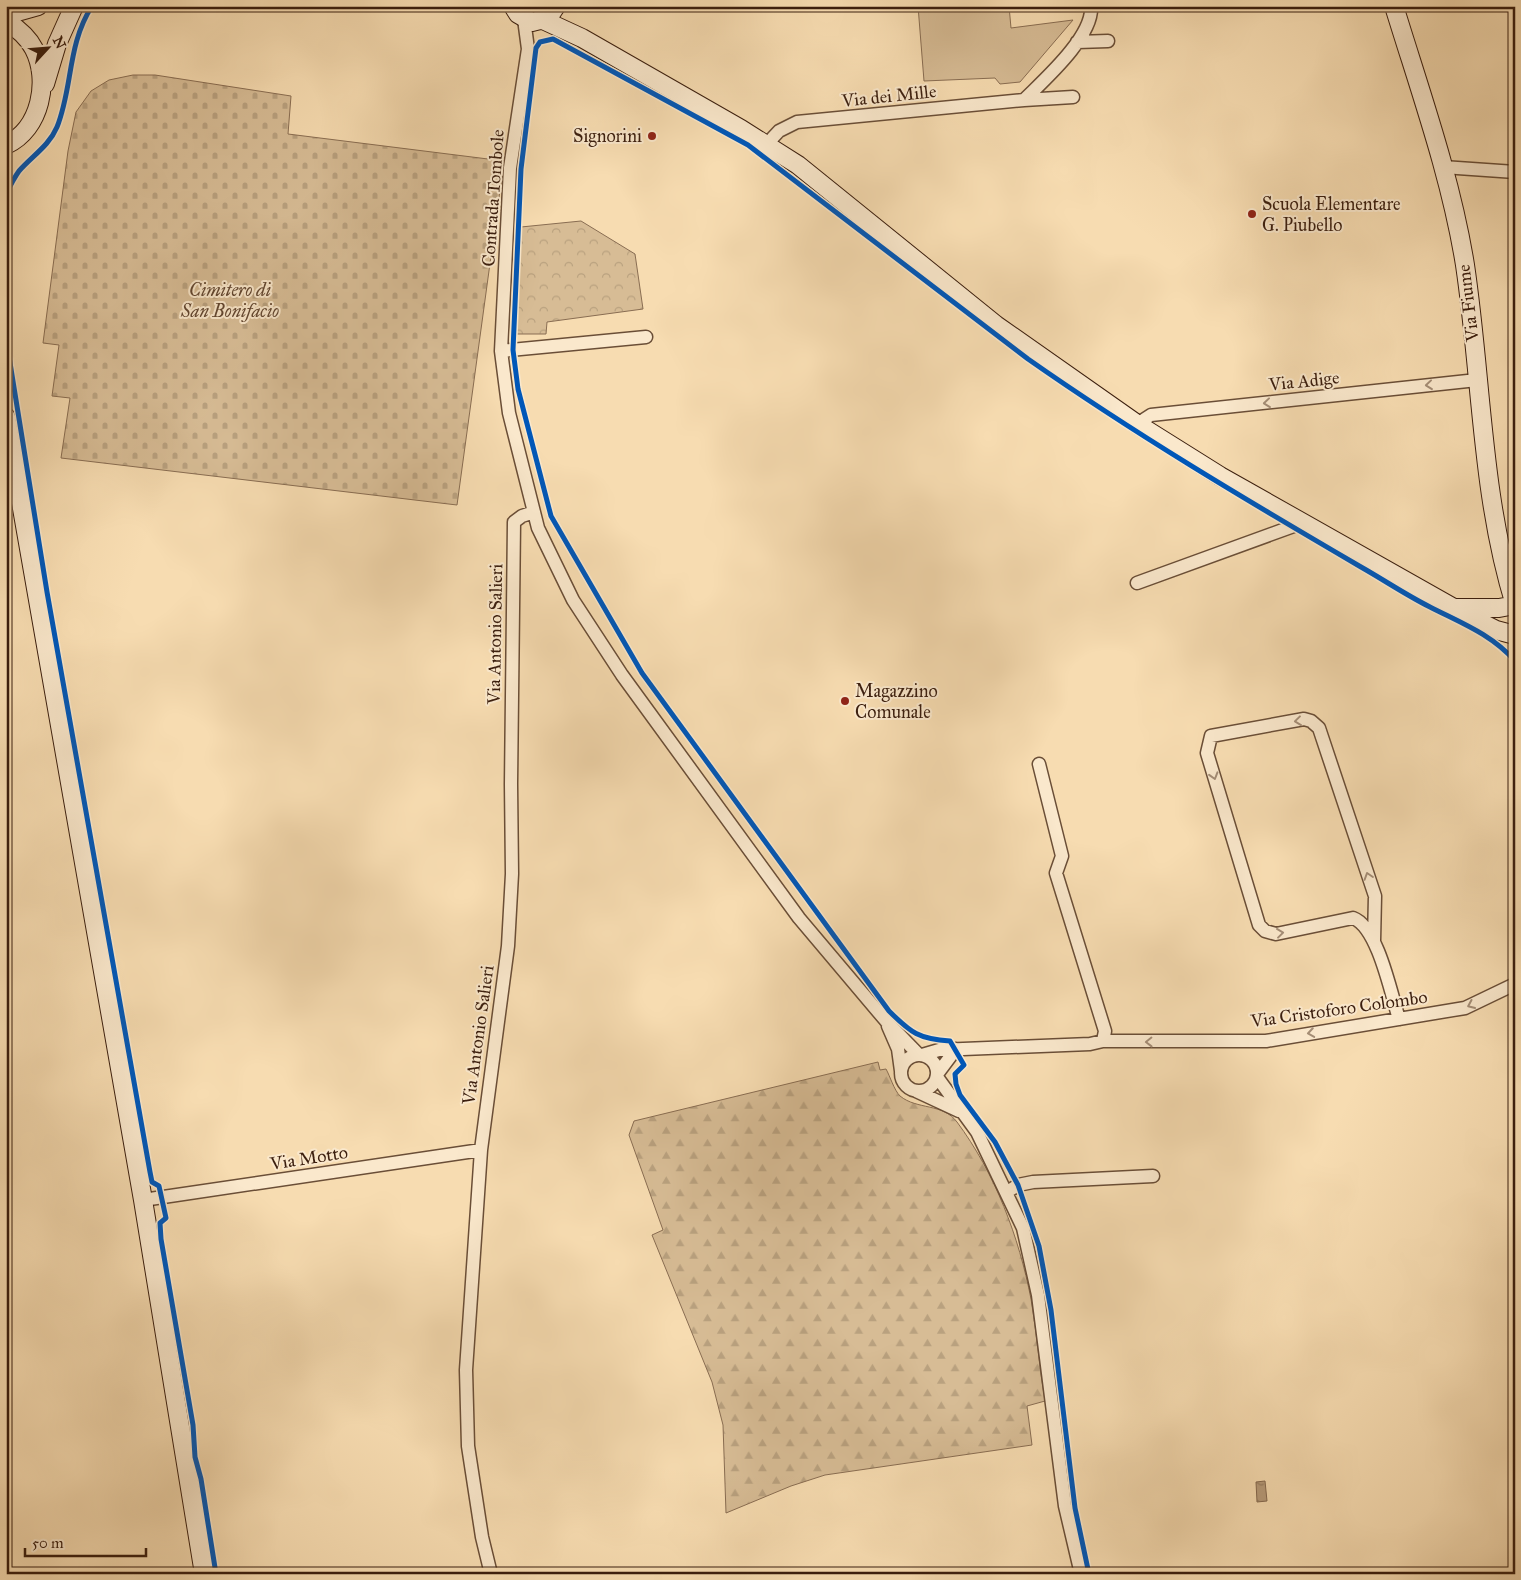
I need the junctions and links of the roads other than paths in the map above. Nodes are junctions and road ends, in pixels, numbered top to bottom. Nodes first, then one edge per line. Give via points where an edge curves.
1 (38, 6) edge
2 (74, 6) edge
3 (557, 6) edge
4 (1091, 6) edge
5 (1394, 6) edge
6 (524, 15) edge
7 (6, 16) edge
8 (6, 21) edge
9 (582, 38) junction
10 (1108, 41) dead end
11 (1077, 42) junction
12 (42, 94) junction
13 (1073, 97) dead end
14 (1024, 100) junction
15 (766, 145) junction
16 (8, 146) edge
17 (1443, 167) junction
18 (1515, 172) edge
19 (646, 337) dead end
20 (502, 351) junction
21 (1477, 380) junction
22 (6, 417) edge
23 (1137, 424) junction
24 (534, 512) junction
25 (1302, 523) junction
26 (1137, 583) dead end
27 (1515, 605) edge
28 (1456, 608) junction
29 (1515, 635) edge
30 (1039, 764) dead end
31 (1376, 906) junction
32 (1353, 918) junction
33 (1374, 941) junction
34 (1515, 984) edge
35 (1399, 1019) junction
36 (886, 1021) junction
37 (1103, 1041) junction
38 (956, 1050) junction
39 (921, 1055) junction
40 (902, 1071) junction
41 (937, 1075) junction
42 (916, 1091) junction
43 (964, 1114) junction
44 (481, 1150) junction
45 (1153, 1176) dead end
46 (1007, 1192) junction
47 (143, 1200) junction
48 (204, 1574) edge
49 (491, 1574) edge
50 (1081, 1574) edge

1 - 7 street
2 - 12 street via 57,44
3 - 6 street via 552,14
3 - 9 street
4 - 11 street via 1090,22
5 - 17 street, Via Fiume
6 - 9 street
6 - 20 street, Contrada Tombole via 528,49 510,168
8 - 12 street via 19,30 34,48 41,71
9 - 15 street
10 - 11 street
11 - 14 street
12 - 16 street via 36,113 25,130
13 - 14 street, Via dei Mille
14 - 15 street, Via dei Mille via 797,122 779,130
15 - 23 street via 798,165 996,325
17 - 18 street
17 - 21 street, Via Fiume via 1465,264
19 - 20 street
20 - 24 street, Contrada Tombole via 509,413
21 -> 23 street, Via Adige via 1150,415
21 - 27 street, Via Fiume via 1497,539
22 - 47 street
23 - 25 street
24 - 36 street, Contrada Tombole via 538,528 573,600 622,675 800,918
24 - 44 street, Via Antonio Salieri via 514,522 510,784 512,874 508,946
25 - 26 street
25 - 28 street
27 - 28 street
28 - 29 street via 1496,630
30 - 37 street via 1062,856 1056,873 1105,1031
31 - 32 street via 1368,913
31 -> 32 street via 1319,728 1304,719 1212,736 1207,752 1259,925 1265,932 1276,934
31 - 33 street
32 - 33 street via 1366,928
33 - 35 street
34 -> 35 street, Via Cristoforo Colombo via 1465,1008
35 -> 37 street, Via Cristoforo Colombo via 1266,1040
36 - 39 street, Contrada Tombole
36 - 40 street, Contrada Tombole via 898,1049
37 - 38 street, Via Cristoforo Colombo
38 - 39 street, Via Cristoforo Colombo
38 - 41 street
39 - 40 street via 905,1061
39 - 41 street via 933,1061
40 - 42 street via 906,1086
41 - 42 street via 927,1090
41 - 43 street
42 - 43 street
43 - 46 street via 977,1132
44 - 47 street, Via Motto
44 - 49 street, Via Antonio Salieri via 466,1370 468,1446
45 - 46 street via 1033,1182 1018,1185
46 - 50 street via 1023,1228 1038,1295 1065,1506
47 - 48 street

